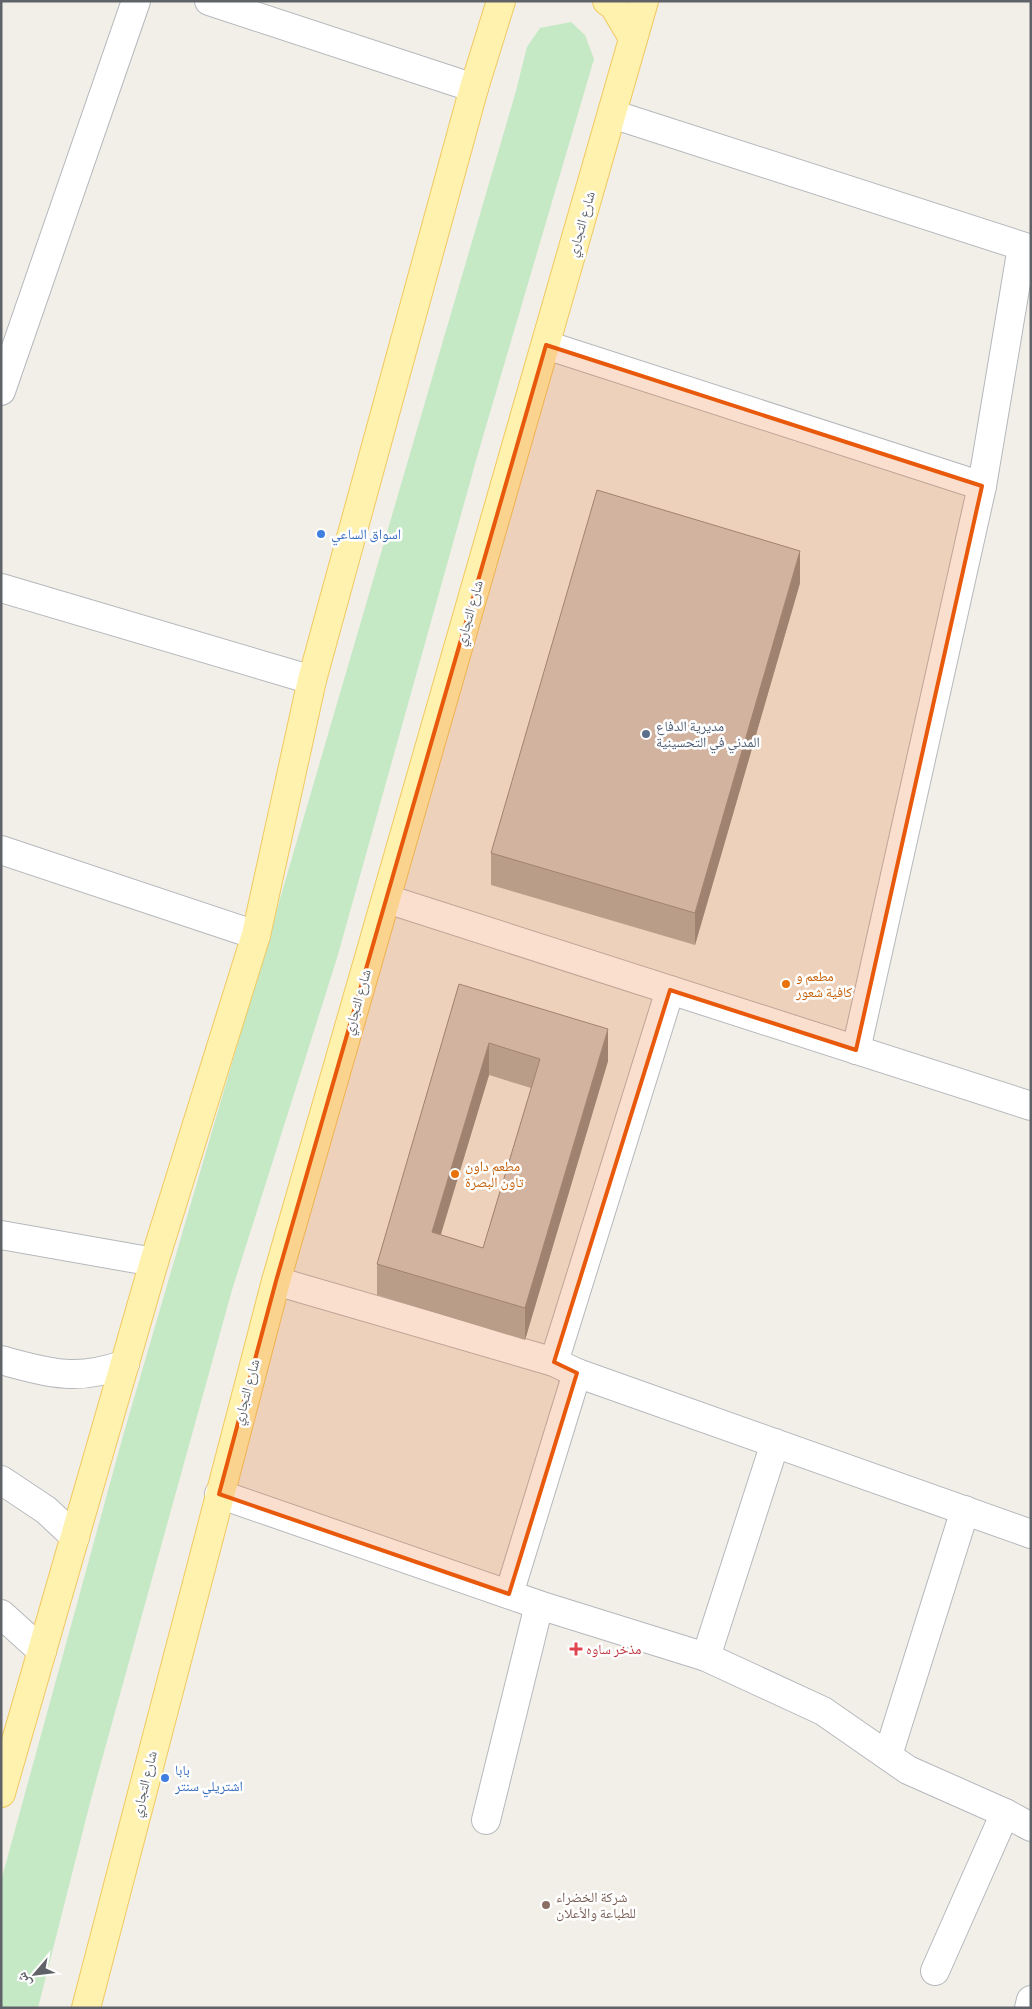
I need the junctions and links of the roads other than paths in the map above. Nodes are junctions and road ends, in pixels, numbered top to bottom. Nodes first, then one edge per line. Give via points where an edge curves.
1 (136, 1) edge
2 (209, 1) edge
3 (501, 1) edge
4 (607, 1) edge
5 (644, 1) edge
6 (633, 38) junction
7 (474, 88) junction
8 (612, 114) junction
9 (1026, 248) edge
10 (546, 345) junction
11 (1, 391) edge
12 (982, 486) junction
13 (1, 588) edge
14 (312, 680) junction
15 (1, 850) edge
16 (387, 899) junction
17 (256, 935) junction
18 (670, 990) junction
19 (856, 1050) junction
20 (1031, 1106) edge
21 (1, 1235) edge
22 (154, 1262) junction
23 (276, 1280) junction
24 (1, 1360) edge
25 (125, 1364) junction
26 (566, 1368) junction
27 (775, 1443) junction
28 (1, 1480) edge
29 (219, 1494) junction
30 (965, 1510) junction
31 (1031, 1534) edge
32 (75, 1537) junction
33 (509, 1594) junction
34 (539, 1605) junction
35 (1, 1614) edge
36 (42, 1651) junction
37 (706, 1657) junction
38 (888, 1755) junction
39 (4, 1780) edge
40 (1005, 1814) junction
41 (486, 1820) dead end
42 (1031, 1827) edge
43 (935, 1971) dead end
44 (1031, 2000) edge
45 (86, 2008) edge
46 (1028, 2008) edge

1 - 11 street
2 - 7 street
3 - 7 main road
4 - 6 main road via 614,6
5 - 6 main road, شارع التجاري
6 - 8 main road, شارع التجاري
7 - 14 main road
8 - 9 street
8 - 10 main road, شارع التجاري
9 - 12 street
10 - 12 street
10 - 16 main road, شارع التجاري
12 - 19 street
13 - 14 street
14 - 17 main road
15 - 17 street
16 - 18 street
16 - 23 main road, شارع التجاري
17 - 22 main road
18 - 19 street
18 - 26 street
19 - 20 street
21 - 22 street
22 - 25 main road
23 - 26 street
23 - 29 main road, شارع التجاري
24 - 25 street via 63,1375 105,1372
25 - 32 main road
26 - 27 street
26 - 33 street
27 - 30 street
27 - 37 street
28 - 32 street via 46,1510
29 - 33 street
29 - 45 main road, شارع التجاري
30 - 31 street
30 - 38 street
32 - 36 main road
33 - 34 street
34 - 37 street
34 - 41 street
35 - 36 street
36 - 39 main road
37 - 38 street via 823,1711
38 - 40 street via 908,1770
40 - 42 street
40 - 43 street
44 - 46 street

